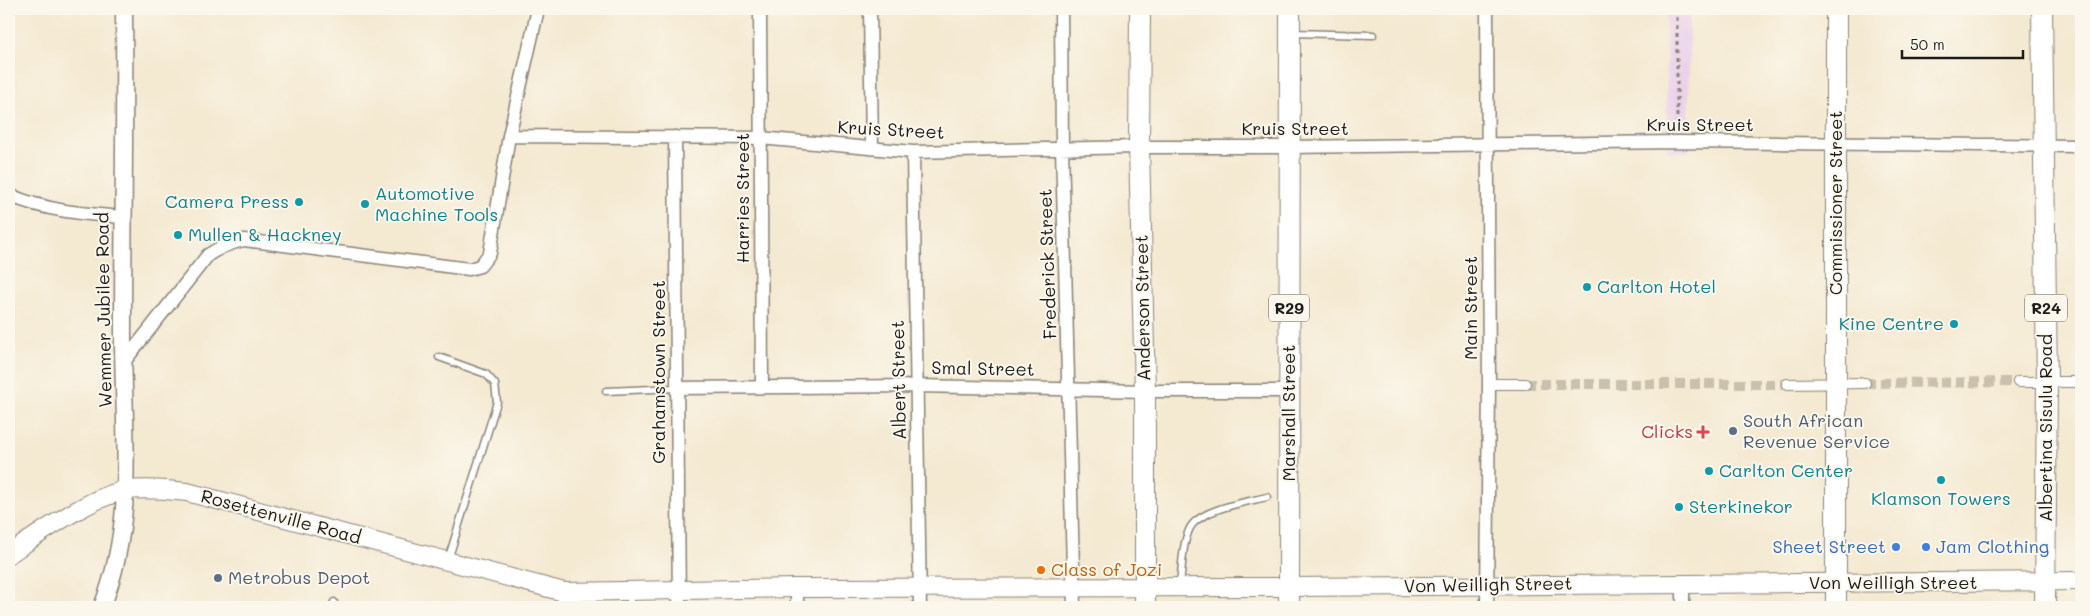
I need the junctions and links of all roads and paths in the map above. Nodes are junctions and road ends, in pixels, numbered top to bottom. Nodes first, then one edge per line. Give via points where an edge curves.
1 (124, 9) edge
2 (538, 9) edge
3 (760, 9) edge
4 (870, 9) edge
5 (1061, 9) edge
6 (1140, 9) edge
7 (1290, 9) edge
8 (1487, 9) edge
9 (1677, 9) edge
10 (1836, 9) edge
11 (2042, 9) edge
12 (1290, 33) junction
13 (1373, 35) dead end
14 (509, 136) junction
15 (675, 137) junction
16 (760, 138) junction
17 (1677, 142) junction
18 (1836, 143) junction
19 (1487, 144) junction
20 (2045, 146) junction
21 (2081, 146) edge
22 (1139, 147) junction
23 (1289, 147) junction
24 (872, 148) junction
25 (1062, 148) junction
26 (913, 152) junction
27 (9, 194) edge
28 (123, 217) junction
29 (439, 357) dead end
30 (123, 363) junction
31 (2018, 382) tunnel mouth
32 (2047, 382) junction
33 (2081, 382) edge
34 (1836, 383) junction
35 (1865, 383) tunnel mouth
36 (1489, 384) junction
37 (1525, 384) tunnel mouth
38 (1787, 384) tunnel mouth
39 (916, 386) junction
40 (762, 387) junction
41 (677, 388) junction
42 (1069, 388) junction
43 (606, 391) dead end
44 (1145, 391) junction
45 (1289, 392) junction
46 (127, 490) junction
47 (1267, 496) dead end
48 (9, 554) edge
49 (447, 561) junction
50 (2045, 581) junction
51 (2081, 581) edge
52 (1683, 583) junction
53 (1836, 584) junction
54 (1487, 585) junction
55 (1145, 586) junction
56 (920, 587) junction
57 (1180, 587) junction
58 (1288, 587) junction
59 (797, 588) junction
60 (1074, 588) junction
61 (678, 589) junction
62 (564, 599) edge
63 (630, 599) edge
64 (102, 607) edge
65 (679, 607) edge
66 (797, 607) edge
67 (920, 607) edge
68 (1074, 607) edge
69 (1145, 607) edge
70 (1289, 607) edge
71 (1487, 607) edge
72 (1683, 607) edge
73 (1836, 607) edge
74 (2045, 607) edge

1 - 28 street, Wemmer Jubilee Road
2 - 14 street
3 - 16 street, Harries Street
4 - 24 street
5 - 25 street, Frederick Street
6 - 22 main road, Anderson Street
7 - 12 main road, Marshall Street / R29
8 - 19 street, Main Street
9 - 17 path
10 - 18 main road, Commissioner Street
11 - 20 main road, Albertina Sisulu Road / R24
12 - 13 lane
12 - 23 main road, Marshall Street / R29
14 - 15 street, Kruis Street
14 - 30 street via 490,253 480,266 469,269 244,240 231,243 208,255
15 - 16 street, Kruis Street
15 - 41 street, Grahamstown Street
16 - 24 street, Kruis Street
16 - 40 street, Harries Street
17 - 18 street, Kruis Street
17 - 19 street, Kruis Street
18 - 20 street, Kruis Street
18 - 34 main road, Commissioner Street
19 - 23 street, Kruis Street
19 - 36 street, Main Street
20 - 21 street, Kruis Street
20 - 32 main road, Albertina Sisulu Road / R24
22 - 23 street, Kruis Street
22 - 25 street, Kruis Street
22 - 44 main road, Anderson Street
23 - 45 main road, Marshall Street / R29
24 - 26 street, Kruis Street
25 - 26 street, Kruis Street
25 - 42 street, Frederick Street
26 - 39 street, Albert Street
27 - 28 street via 62,212
28 - 30 street, Wemmer Jubilee Road
29 - 49 lane via 486,374 495,384 497,402
30 - 46 street, Wemmer Jubilee Road
31 - 32 street
32 - 33 street
32 - 50 main road, Albertina Sisulu Road / R24
34 - 35 street
34 - 38 street
34 - 53 main road, Commissioner Street
36 - 37 street
36 - 54 street, Main Street
39 - 40 street, Smal Street
39 - 42 street, Smal Street
39 - 56 street, Albert Street
40 - 41 street, Smal Street
41 - 43 lane
41 - 61 street, Grahamstown Street
42 - 44 street, Smal Street
42 - 60 street, Frederick Street
44 - 45 street, Smal Street
44 - 55 main road, Anderson Street
45 - 58 main road, Marshall Street / R29
46 - 48 main road, Rosettenville Road via 100,500
46 - 49 main road, Rosettenville Road via 186,492
46 - 64 street, Wemmer Jubilee Road via 114,574
47 - 57 lane via 1196,520 1184,551
49 - 62 main road, Rosettenville Road
50 - 51 main road, Von Weilligh Street
50 - 53 main road, Von Weilligh Street
50 - 74 main road, Albertina Sisulu Road / R24
52 - 53 main road, Von Weilligh Street
52 - 54 main road, Von Weilligh Street
52 - 72 street
53 - 73 main road, Commissioner Street
54 - 58 main road, Von Weilligh Street
54 - 71 street, Main Street
55 - 57 main road, Von Weilligh Street
55 - 60 main road, Von Weilligh Street
55 - 69 main road, Anderson Street
56 - 59 main road, Von Weilligh Street
56 - 60 main road, Von Weilligh Street
56 - 67 street, Albert Street
57 - 58 main road, Von Weilligh Street
58 - 70 main road, Marshall Street / R29
59 - 61 main road, Von Weilligh Street
59 - 66 street
60 - 68 street, Frederick Street
61 - 63 main road, Von Weilligh Street
61 - 65 street, Grahamstown Street
62 - 63 main road, Von Weilligh Street

